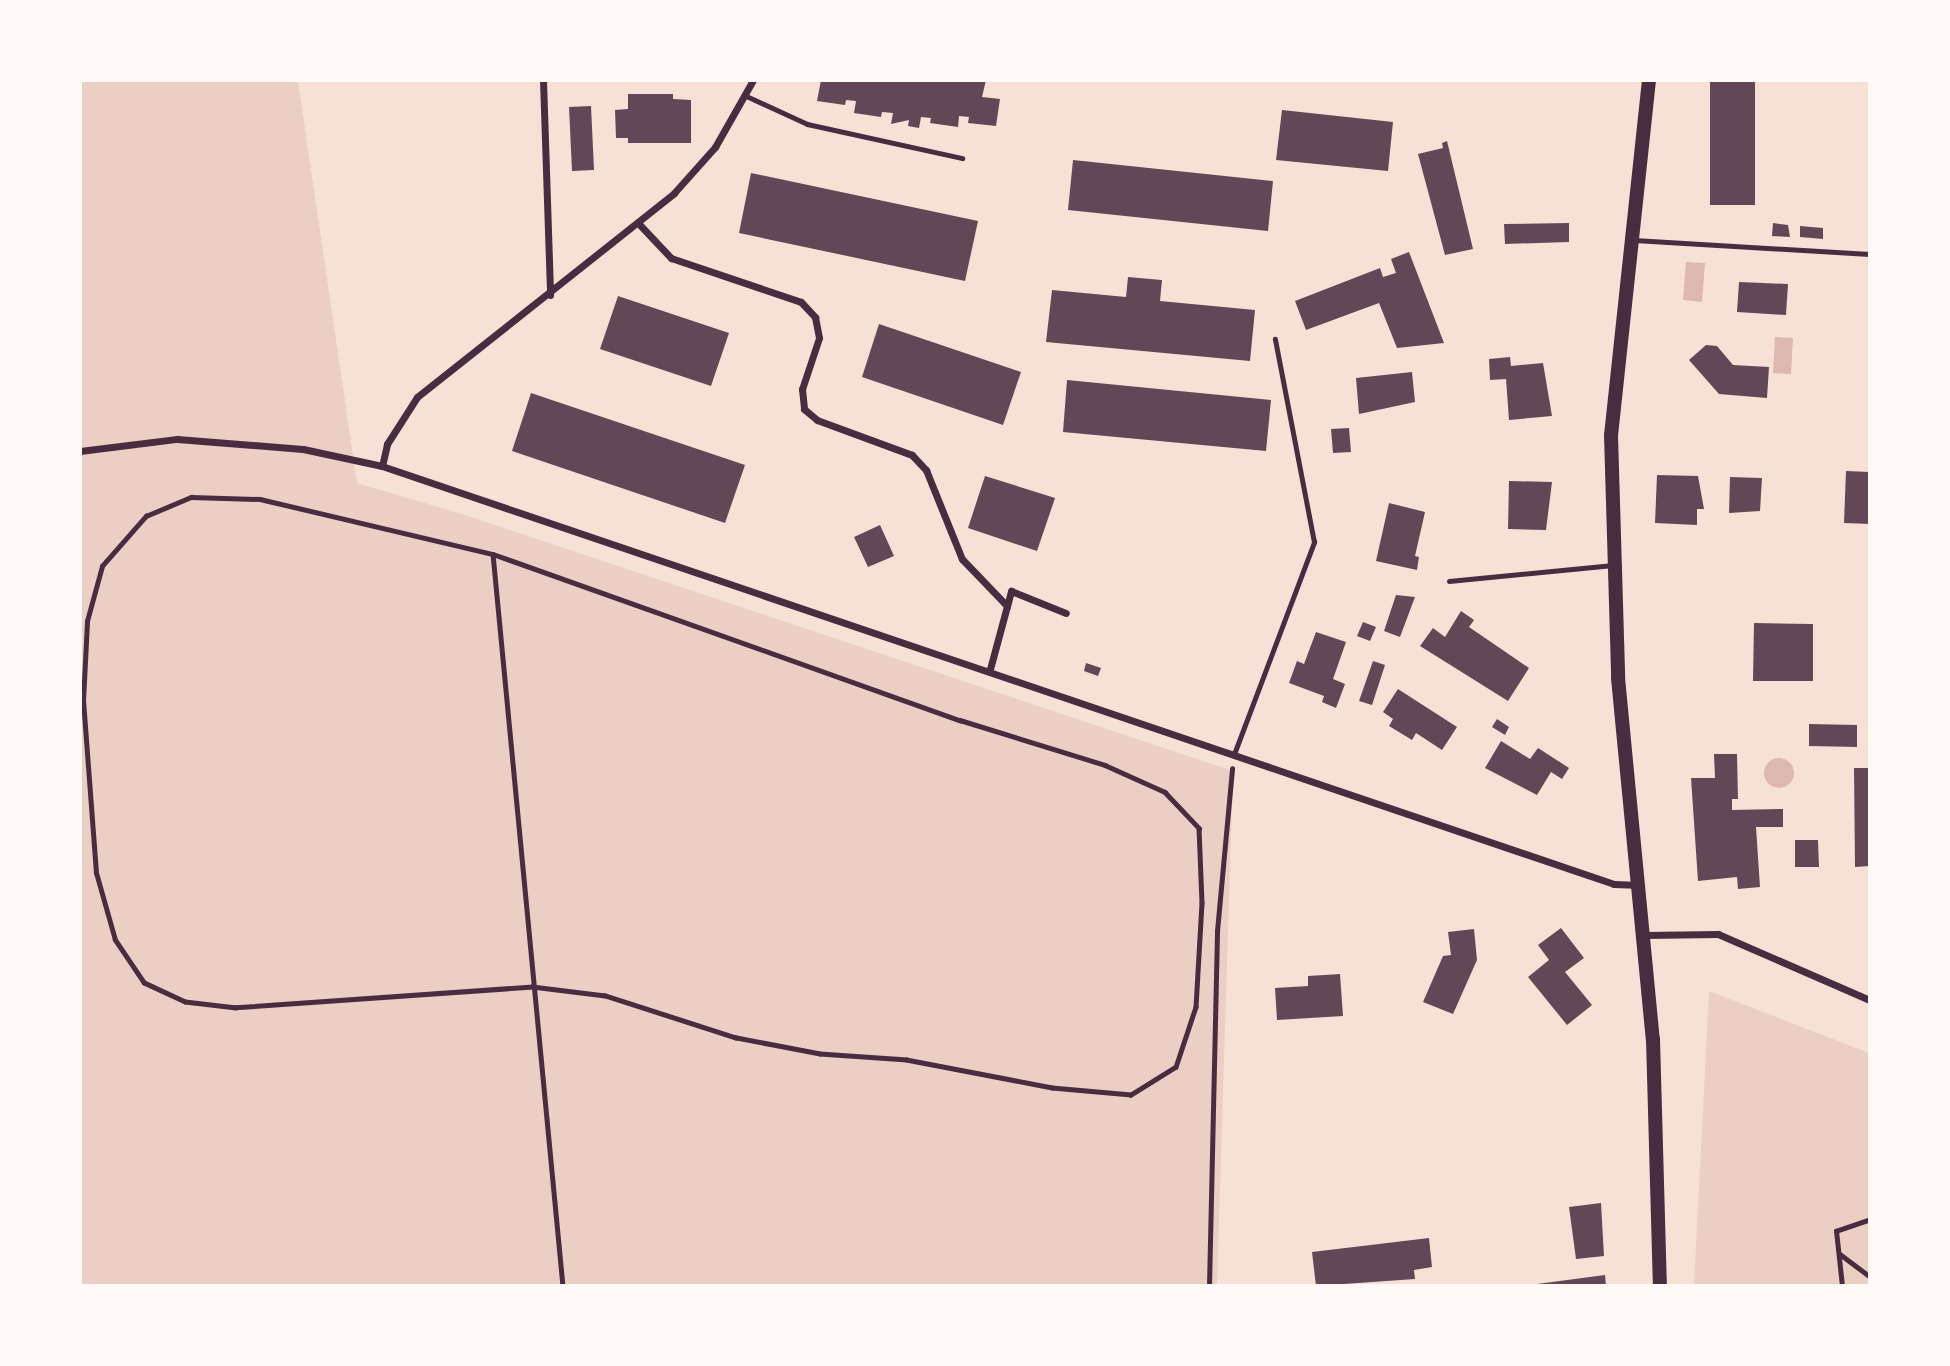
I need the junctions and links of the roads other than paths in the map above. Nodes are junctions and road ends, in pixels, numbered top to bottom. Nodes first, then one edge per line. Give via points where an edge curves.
1 (543, 80) edge
2 (753, 80) edge
3 (1649, 80) edge
4 (744, 95) junction
5 (962, 158) dead end
6 (639, 224) junction
7 (1631, 240) junction
8 (1870, 254) edge
9 (550, 295) junction
10 (1275, 339) dead end
11 (80, 451) edge
12 (382, 466) junction
13 (1613, 565) junction
14 (1449, 581) dead end
15 (1007, 607) junction
16 (1066, 613) dead end
17 (990, 668) junction
18 (1234, 754) junction
19 (1641, 885) junction
20 (1645, 935) junction
21 (1870, 1000) edge
22 (1660, 1286) edge

1 - 9 street
2 - 4 street
3 - 7 main road
4 - 5 lane via 807,124
4 - 6 street via 715,148
6 - 9 street
6 - 15 street via 671,258 801,302 815,317 820,338 802,389 804,409 817,420 912,455 926,470 961,559
7 - 8 lane
7 - 13 main road via 1611,435
9 - 12 street via 417,397 387,444
10 - 18 lane via 1314,542
11 - 12 street via 177,439 303,449
12 - 17 street
13 - 14 lane
13 - 19 main road via 1618,678
15 - 16 street via 1011,592
15 - 17 street
17 - 18 street
18 - 19 street via 1614,884
19 - 20 main road
20 - 21 street via 1718,934
20 - 22 main road via 1659,1155

